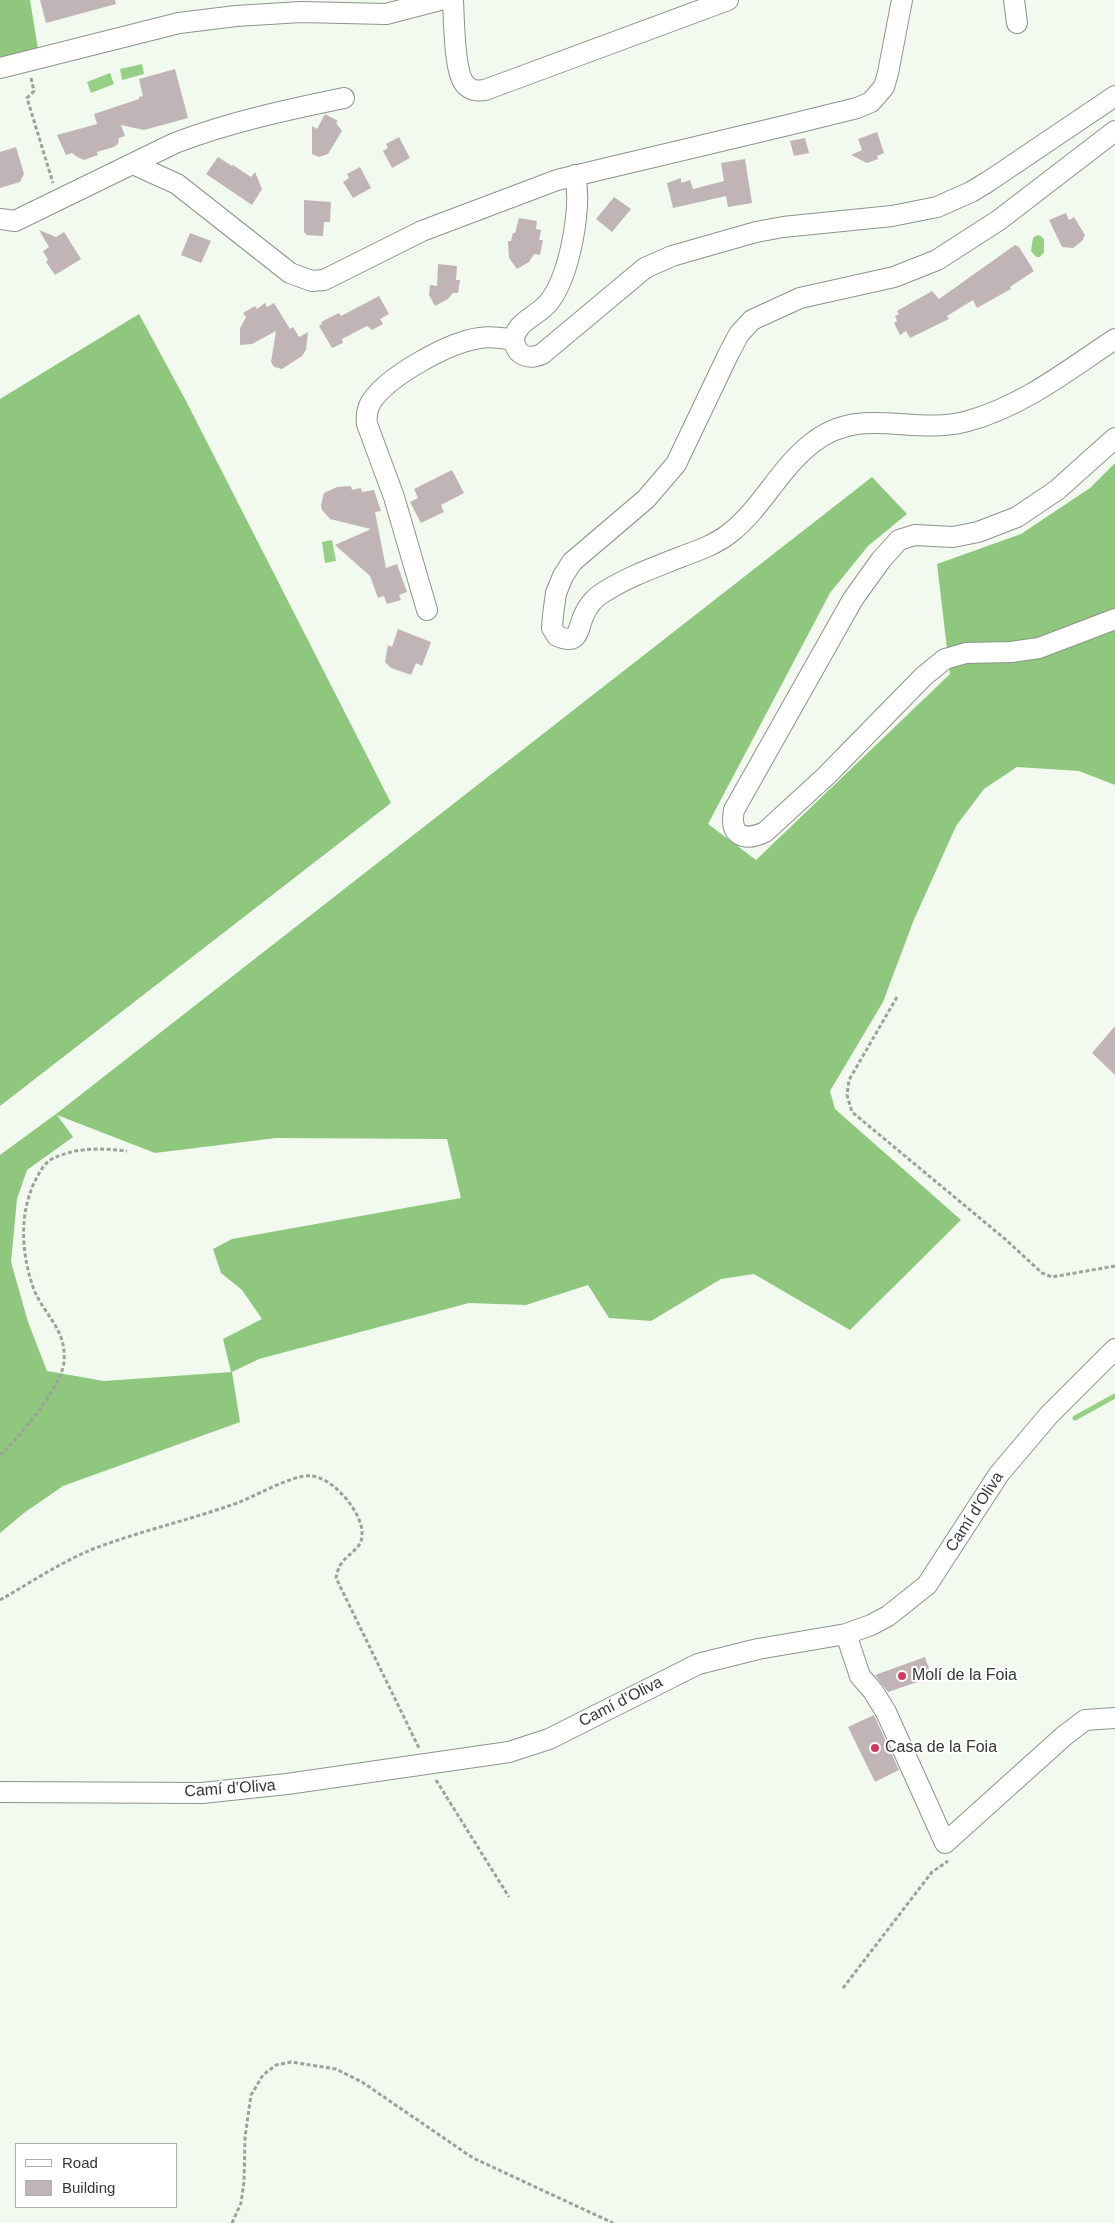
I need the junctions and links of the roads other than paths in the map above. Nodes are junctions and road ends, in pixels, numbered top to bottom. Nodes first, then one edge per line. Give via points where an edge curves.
1 (440, 0) edge
2 (453, 0) edge
3 (728, 0) edge
4 (902, 0) edge
5 (1014, 0) edge
6 (1017, 23) dead end
7 (0, 68) edge
8 (1115, 96) edge
9 (344, 98) dead end
10 (1115, 131) edge
11 (133, 164) junction
12 (576, 175) junction
13 (5, 223) edge
14 (1115, 339) edge
15 (514, 340) junction
16 (1115, 438) edge
17 (427, 610) dead end
18 (1115, 619) edge
19 (1115, 1349) edge
20 (846, 1634) junction
21 (1115, 1718) edge
22 (0, 1792) edge

1 - 7 street via 386,14 301,12 179,23
2 - 3 street via 459,73 468,88 475,91
4 - 12 street via 884,87 871,102
5 - 6 street
8 - 15 street via 1020,161 955,200 917,212 756,232 688,250 658,261 632,277 542,354 525,357 515,347
9 - 11 street via 198,134
10 - 14 street via 999,220 944,256 894,277 800,298 752,320 739,334 676,464 646,499 578,556 563,576 556,593 552,628 557,636 573,639 579,633 590,604 602,593 715,544 731,533 786,468 812,443 830,432 872,421 924,427 965,422 987,415 1023,399
11 - 12 street via 177,184 290,273 312,281 335,276 454,218
11 - 13 street
12 - 15 street via 578,205 563,276 549,302 519,327
15 - 17 street via 479,338 436,354 393,381 368,408 370,438 394,497
16 - 18 street via 1056,490 1017,517 978,532 953,537 915,535 899,540 869,576 827,642 734,810 733,827 745,837 765,832 945,658 966,653 1039,648
19 - 20 street, Camí d’Oliva via 1049,1415 999,1474 927,1585 888,1616
20 - 21 street via 860,1676 886,1712 945,1843 1085,1720
20 - 22 street, Camí d’Oliva via 758,1649 698,1664 540,1742 509,1752 202,1793

